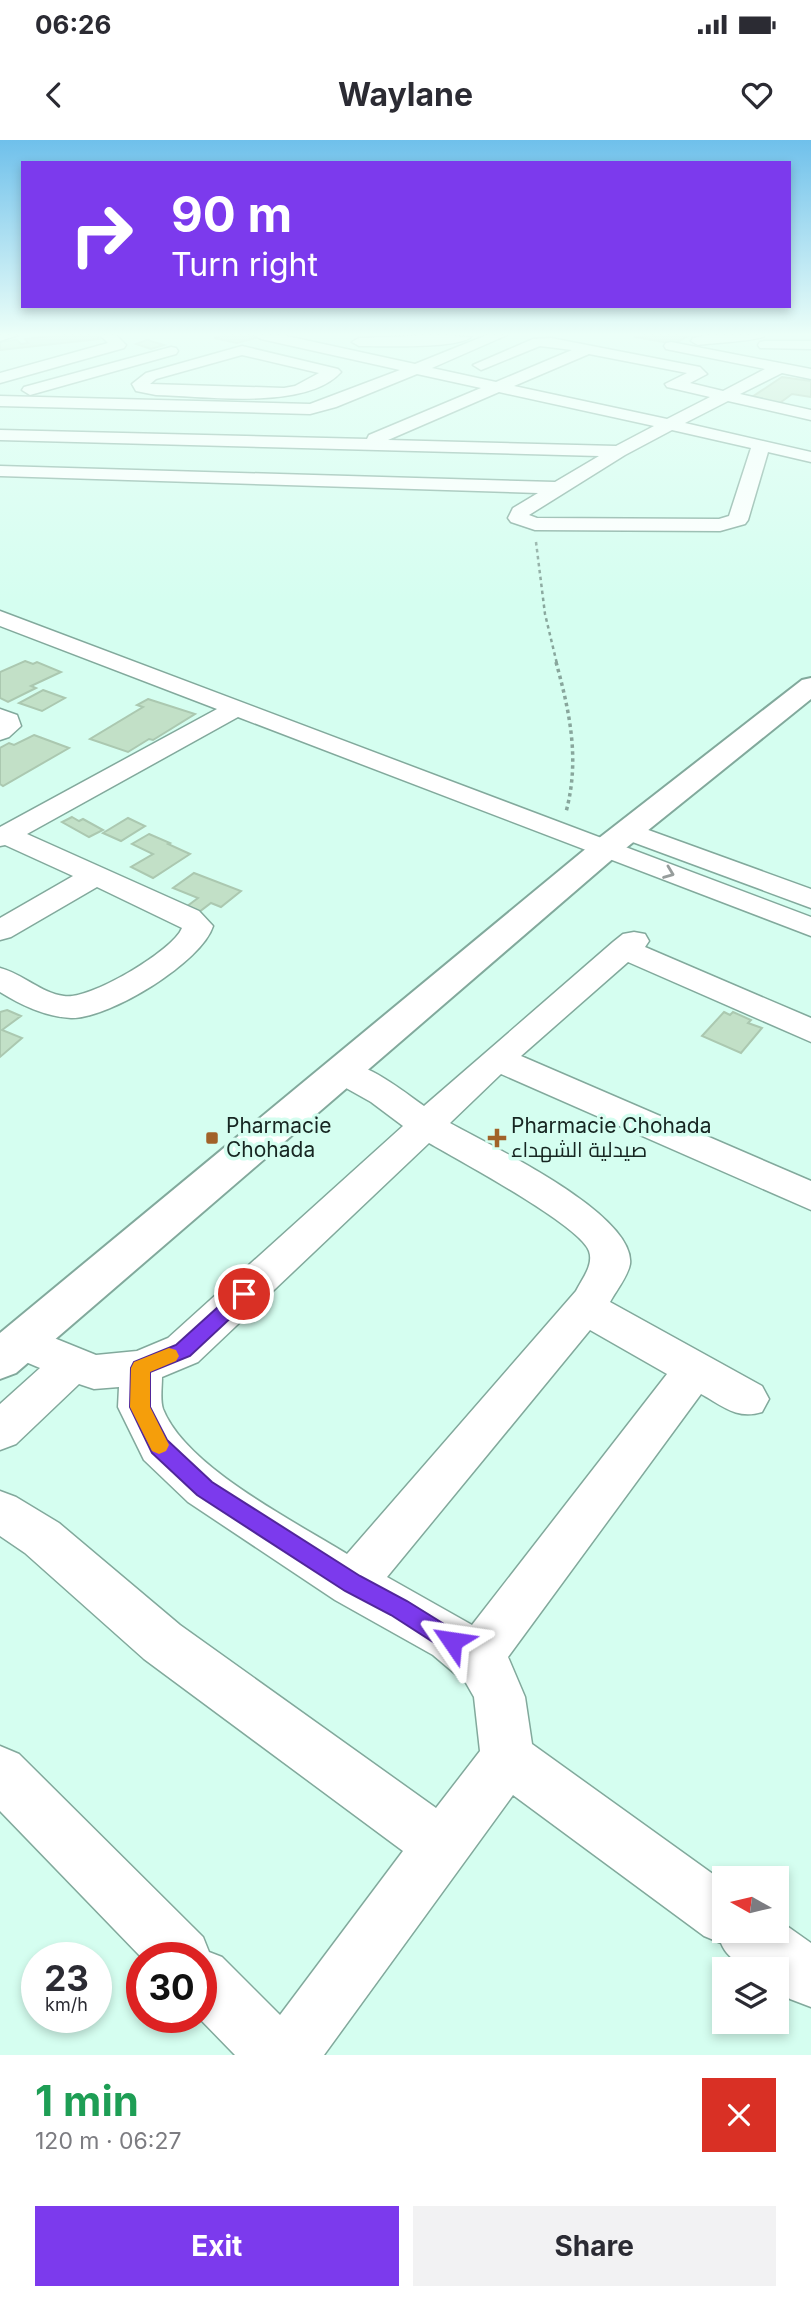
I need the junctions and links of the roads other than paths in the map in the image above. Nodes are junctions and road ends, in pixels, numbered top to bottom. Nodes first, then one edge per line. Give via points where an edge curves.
1 (135, 424) edge
2 (409, 424) edge
3 (662, 424) edge
4 (672, 424) edge
5 (669, 426) junction
6 (0, 435) edge
7 (96, 438) junction
8 (192, 440) junction
9 (365, 444) junction
10 (761, 445) junction
11 (619, 451) junction
12 (50, 454) junction
13 (184, 457) junction
14 (811, 457) edge
15 (454, 459) junction
16 (317, 463) junction
17 (0, 465) edge
18 (551, 468) dead end
19 (590, 469) junction
20 (172, 477) junction
21 (278, 479) junction
22 (446, 485) junction
23 (558, 488) junction
24 (0, 618) edge
25 (811, 685) edge
26 (237, 708) junction
27 (0, 716) edge
28 (0, 732) edge
29 (3, 837) edge
30 (617, 840) junction
31 (93, 876) junction
32 (811, 899) edge
33 (811, 927) edge
34 (0, 931) edge
35 (0, 978) edge
36 (811, 1031) edge
37 (497, 1059) junction
38 (342, 1071) junction
39 (427, 1126) junction
40 (811, 1196) edge
41 (586, 1308) junction
42 (11, 1351) edge
43 (73, 1364) junction
44 (141, 1368) junction
45 (695, 1369) junction
46 (747, 1399) dead end
47 (0, 1431) edge
48 (0, 1511) edge
49 (352, 1584) junction
50 (477, 1658) junction
51 (507, 1758) junction
52 (0, 1773) edge
53 (442, 1846) junction
54 (712, 1907) edge
55 (166, 1942) edge
56 (762, 1943) edge
57 (811, 1978) edge
58 (217, 1994) edge
59 (277, 2055) edge
60 (287, 2055) edge

1 - 7 street
2 - 9 street
3 - 5 street
4 - 5 street
5 - 10 street
5 - 11 street
6 - 7 street
7 - 8 street
7 - 12 street
8 - 9 street
8 - 13 street
9 - 15 street
9 - 16 street
10 - 14 street
10 - 23 street via 738,520 720,525 534,524 518,518 520,512
11 - 15 street
11 - 19 street
12 - 13 street
12 - 17 street
13 - 16 street
13 - 20 street
15 - 16 street
15 - 22 street
16 - 21 street
17 - 20 street
18 - 19 street
19 - 23 street
20 - 21 street
21 - 22 street
22 - 23 street
24 - 26 street
25 - 30 highway
26 - 29 street
26 - 30 street via 559,830
27 - 28 street via 9,726
29 - 31 street
30 - 32 street
30 -> 33 street
30 - 38 highway
31 - 34 street
31 - 35 street via 188,917 198,926 196,934 182,949 102,999 81,1007 48,1002
36 - 37 street via 629,945
37 - 39 street
37 - 40 street
38 - 39 street
38 - 42 highway
39 - 41 street via 541,1191 608,1246 610,1265
39 - 44 street via 183,1350
41 - 45 street
41 - 49 street
42 - 43 street
43 - 44 street via 94,1372
43 - 47 street
44 - 49 street via 140,1407 160,1447 204,1488
45 - 46 street
45 - 50 street
48 - 53 street via 42,1538 162,1642
49 - 50 street
50 - 51 street via 494,1679
51 - 53 street
51 - 54 street
52 - 55 street
53 - 60 street
56 - 57 street
58 - 59 street

